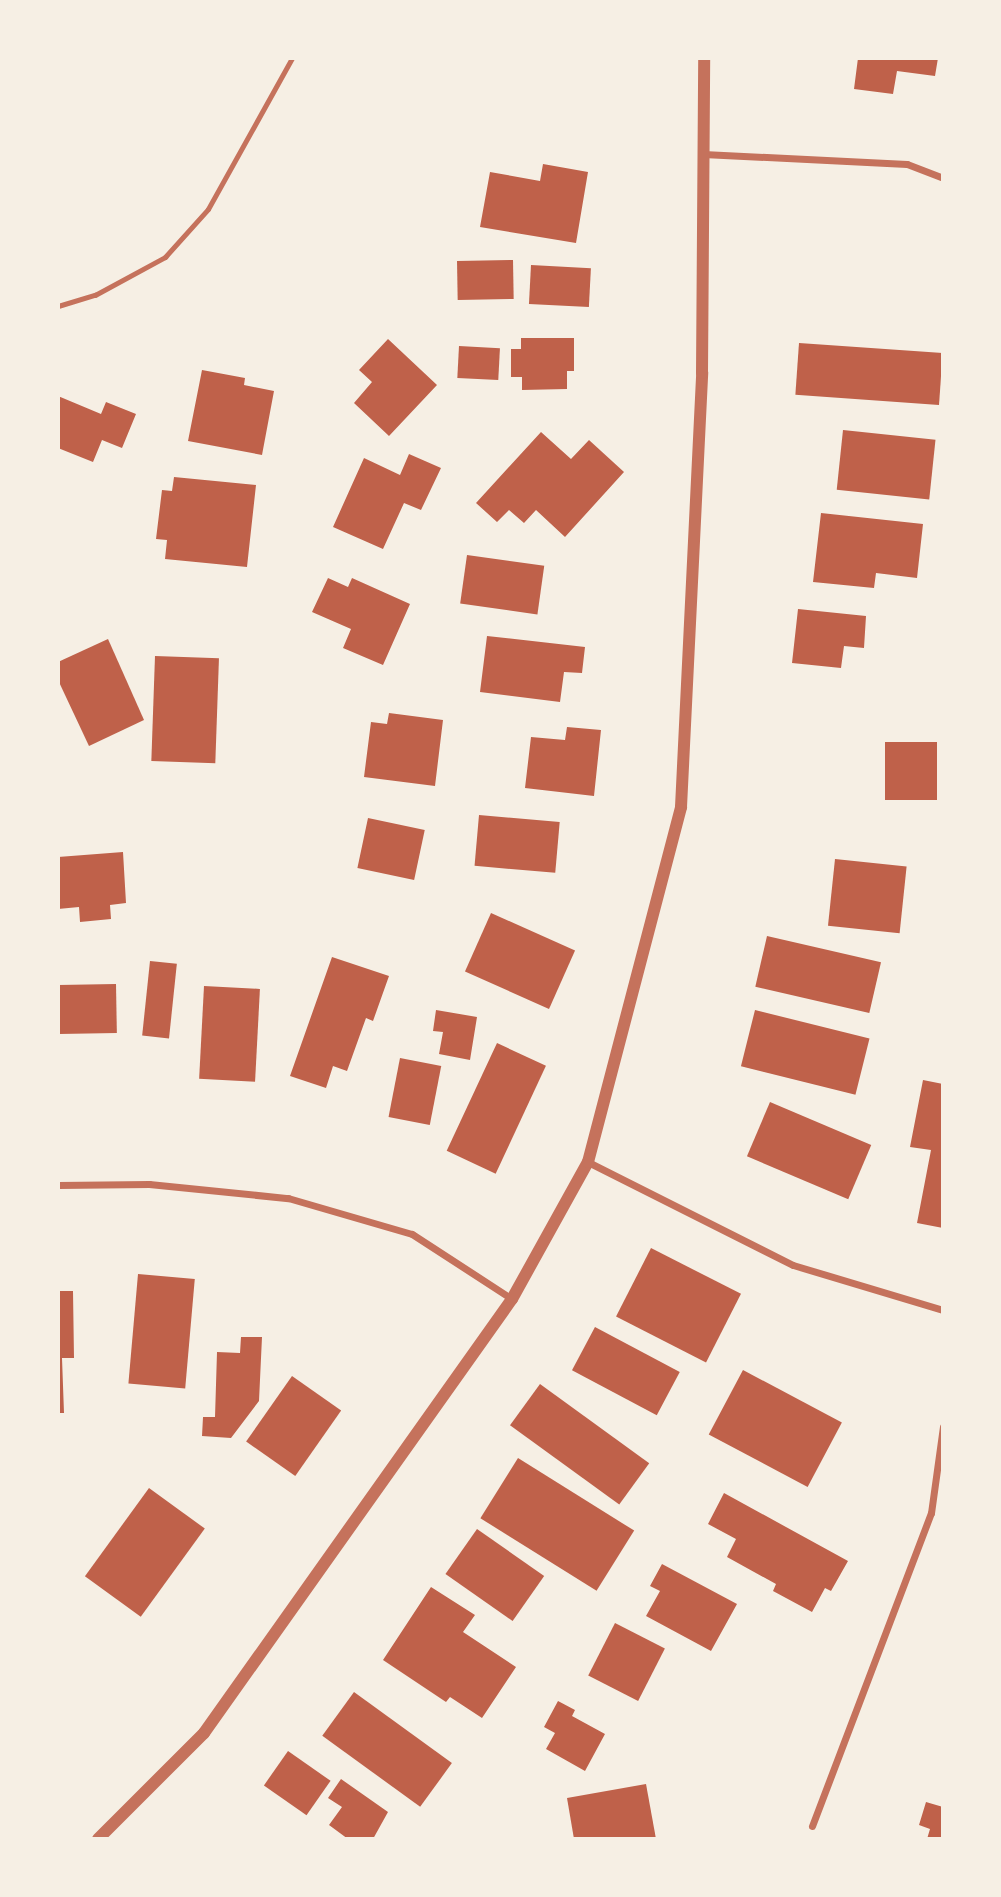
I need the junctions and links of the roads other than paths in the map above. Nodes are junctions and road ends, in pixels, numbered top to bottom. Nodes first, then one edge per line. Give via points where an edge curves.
1 (292, 58) edge
2 (704, 58) edge
3 (702, 154) junction
4 (943, 177) edge
5 (58, 306) edge
6 (588, 1162) junction
7 (58, 1185) edge
8 (512, 1299) junction
9 (943, 1310) edge
10 (943, 1427) edge
11 (812, 1826) dead end
12 (98, 1839) edge

1 - 5 lane via 208,209 165,257 95,295
2 - 3 street
3 - 4 street via 907,164
3 - 6 street via 702,373 681,807
6 - 8 street
6 - 9 street via 793,1265
7 - 8 street via 149,1184 288,1198 412,1234
8 - 12 street via 204,1733
10 - 11 street via 931,1513

